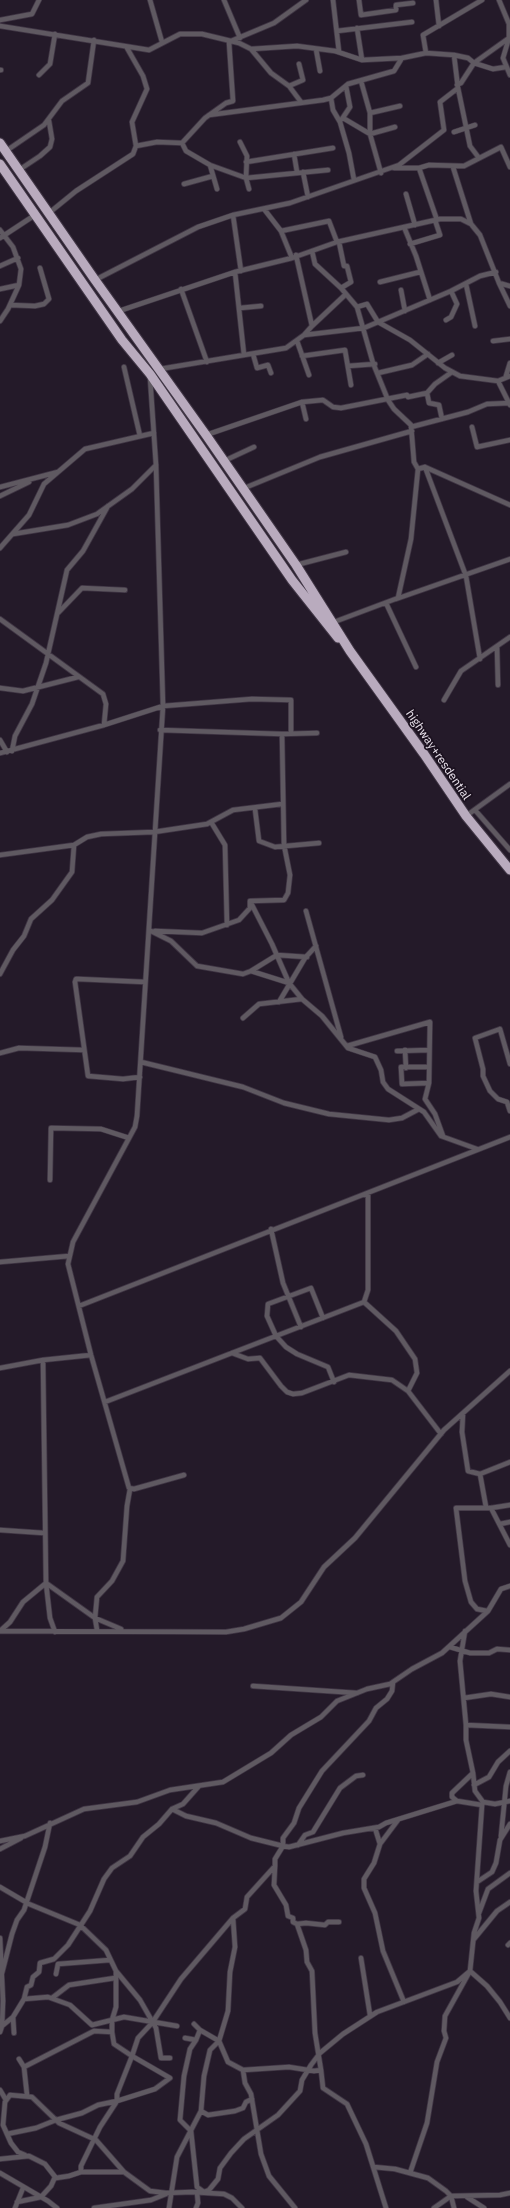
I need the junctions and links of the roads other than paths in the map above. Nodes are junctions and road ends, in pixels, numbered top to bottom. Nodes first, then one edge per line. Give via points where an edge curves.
1 (39, 0) edge
2 (150, 0) edge
3 (224, 0) edge
4 (306, 0) edge
5 (333, 0) edge
6 (359, 0) edge
7 (436, 0) edge
8 (482, 0) edge
9 (499, 0) edge
10 (413, 3) dead end
11 (0, 20) edge
12 (412, 22) dead end
13 (509, 24) edge
14 (0, 26) edge
15 (439, 26) junction
16 (357, 28) junction
17 (336, 31) junction
18 (55, 34) junction
19 (240, 38) junction
20 (508, 38) junction
21 (94, 40) junction
22 (162, 42) junction
23 (229, 42) junction
24 (127, 48) junction
25 (251, 49) junction
26 (316, 49) junction
27 (339, 52) junction
28 (426, 53) junction
29 (454, 55) junction
30 (402, 58) junction
31 (362, 60) junction
32 (474, 63) junction
33 (299, 64) dead end
34 (506, 67) junction
35 (320, 71) dead end
36 (39, 75) dead end
37 (510, 75) edge
38 (361, 81) junction
39 (289, 86) junction
40 (346, 86) junction
41 (457, 87) junction
42 (331, 98) junction
43 (301, 102) junction
44 (400, 106) dead end
45 (370, 113) junction
46 (209, 115) junction
47 (343, 118) junction
48 (49, 120) junction
49 (340, 122) junction
50 (475, 125) dead end
51 (395, 128) dead end
52 (466, 129) junction
53 (454, 132) dead end
54 (370, 134) junction
55 (240, 142) dead end
56 (0, 143) edge
57 (182, 143) junction
58 (136, 146) junction
59 (333, 148) dead end
60 (6, 151) junction
61 (294, 154) junction
62 (479, 158) junction
63 (246, 162) junction
64 (0, 164) edge
65 (210, 165) junction
66 (453, 167) junction
67 (510, 167) edge
68 (391, 168) junction
69 (419, 168) junction
70 (18, 170) junction
71 (328, 170) dead end
72 (297, 172) junction
73 (302, 172) junction
74 (381, 172) junction
75 (213, 176) junction
76 (246, 178) junction
77 (354, 180) junction
78 (184, 184) dead end
79 (217, 189) dead end
80 (249, 189) dead end
81 (406, 194) dead end
82 (308, 197) junction
83 (264, 209) junction
84 (49, 213) junction
85 (35, 215) junction
86 (233, 215) junction
87 (436, 220) junction
88 (471, 224) junction
89 (415, 225) junction
90 (404, 228) junction
91 (0, 230) edge
92 (282, 231) junction
93 (2, 237) edge
94 (338, 242) junction
95 (410, 244) junction
96 (312, 251) junction
97 (294, 257) junction
98 (18, 258) junction
99 (0, 266) edge
100 (40, 268) dead end
101 (241, 271) junction
102 (235, 272) junction
103 (420, 272) junction
104 (496, 272) junction
105 (95, 280) junction
106 (380, 282) dead end
107 (500, 283) junction
108 (466, 284) junction
109 (19, 285) junction
110 (510, 286) edge
111 (342, 288) junction
112 (0, 289) edge
113 (181, 289) junction
114 (401, 290) dead end
115 (451, 291) junction
116 (346, 294) junction
117 (430, 300) junction
118 (10, 305) junction
119 (261, 306) dead end
120 (510, 306) edge
121 (357, 307) junction
122 (240, 308) junction
123 (119, 311) junction
124 (405, 311) junction
125 (446, 320) dead end
126 (0, 321) edge
127 (378, 322) junction
128 (312, 326) junction
129 (475, 326) dead end
130 (364, 328) junction
131 (304, 335) junction
132 (510, 339) edge
133 (297, 341) junction
134 (493, 341) dead end
135 (253, 354) junction
136 (428, 354) junction
137 (244, 355) junction
138 (452, 355) dead end
139 (302, 356) junction
140 (207, 362) junction
141 (438, 363) junction
142 (510, 363) edge
143 (375, 364) junction
144 (348, 366) junction
145 (124, 367) dead end
146 (160, 369) junction
147 (452, 372) junction
148 (271, 373) dead end
149 (150, 374) junction
150 (379, 374) junction
151 (310, 375) dead end
152 (508, 376) edge
153 (374, 377) dead end
154 (498, 380) junction
155 (352, 385) dead end
156 (427, 393) junction
157 (388, 400) junction
158 (302, 402) junction
159 (510, 404) edge
160 (306, 419) dead end
161 (442, 419) junction
162 (472, 427) dead end
163 (412, 429) junction
164 (154, 433) junction
165 (206, 434) junction
166 (140, 436) junction
167 (510, 440) edge
168 (254, 447) dead end
169 (224, 461) junction
170 (156, 465) junction
171 (425, 467) junction
172 (418, 469) junction
173 (60, 472) junction
174 (36, 478) junction
175 (0, 487) edge
176 (242, 489) junction
177 (0, 496) edge
178 (510, 505) edge
179 (108, 506) junction
180 (13, 534) junction
181 (0, 548) edge
182 (346, 552) dead end
183 (510, 559) edge
184 (296, 565) junction
185 (466, 574) junction
186 (125, 590) dead end
187 (396, 599) junction
188 (386, 603) junction
189 (57, 614) junction
190 (0, 619) edge
191 (334, 622) junction
192 (509, 638) edge
193 (497, 647) junction
194 (350, 650) junction
195 (48, 654) junction
196 (480, 659) junction
197 (416, 667) dead end
198 (78, 677) junction
199 (498, 686) dead end
200 (0, 688) edge
201 (38, 688) junction
202 (444, 700) dead end
203 (163, 706) junction
204 (104, 725) junction
205 (160, 730) junction
206 (291, 733) junction
207 (317, 733) dead end
208 (282, 734) junction
209 (0, 740) edge
210 (10, 751) junction
211 (0, 753) edge
212 (510, 784) edge
213 (282, 804) junction
214 (255, 808) junction
215 (475, 810) junction
216 (466, 816) junction
217 (211, 822) junction
218 (154, 832) junction
219 (319, 843) dead end
220 (74, 845) junction
221 (284, 845) junction
222 (510, 850) edge
223 (0, 855) edge
224 (510, 870) edge
225 (250, 901) junction
226 (306, 911) dead end
227 (227, 925) junction
228 (152, 931) junction
229 (316, 946) junction
230 (277, 955) junction
231 (307, 957) junction
232 (2, 967) edge
233 (251, 971) junction
234 (0, 974) edge
235 (145, 982) junction
236 (290, 984) junction
237 (302, 999) junction
238 (279, 1002) junction
239 (243, 1018) dead end
240 (342, 1039) junction
241 (347, 1046) junction
242 (84, 1050) junction
243 (405, 1050) junction
244 (429, 1050) junction
245 (397, 1051) dead end
246 (0, 1053) edge
247 (141, 1062) junction
248 (510, 1064) edge
249 (429, 1067) junction
250 (406, 1068) junction
251 (140, 1077) junction
252 (429, 1083) junction
253 (508, 1101) edge
254 (419, 1109) junction
255 (510, 1111) edge
256 (510, 1132) edge
257 (444, 1137) junction
258 (508, 1137) edge
259 (129, 1138) junction
260 (477, 1149) junction
261 (50, 1180) dead end
262 (368, 1193) junction
263 (271, 1229) junction
264 (69, 1256) junction
265 (0, 1262) edge
266 (288, 1296) junction
267 (364, 1302) junction
268 (79, 1306) junction
269 (323, 1318) junction
270 (301, 1326) junction
271 (276, 1336) junction
272 (232, 1353) junction
273 (91, 1355) junction
274 (43, 1360) junction
275 (0, 1368) edge
276 (510, 1371) edge
277 (334, 1382) junction
278 (408, 1391) junction
279 (105, 1402) junction
280 (464, 1413) junction
281 (441, 1434) junction
282 (510, 1462) edge
283 (480, 1474) junction
284 (184, 1475) dead end
285 (130, 1489) junction
286 (510, 1505) edge
287 (489, 1507) junction
288 (510, 1522) edge
289 (500, 1524) junction
290 (0, 1530) edge
291 (44, 1533) junction
292 (510, 1545) edge
293 (46, 1583) junction
294 (510, 1586) edge
295 (488, 1611) junction
296 (95, 1618) junction
297 (97, 1630) junction
298 (466, 1630) junction
299 (0, 1631) edge
300 (124, 1631) junction
301 (55, 1632) junction
302 (450, 1647) junction
303 (462, 1650) junction
304 (510, 1650) edge
305 (394, 1682) junction
306 (253, 1686) dead end
307 (357, 1693) junction
308 (510, 1697) edge
309 (464, 1698) junction
310 (466, 1726) junction
311 (510, 1727) edge
312 (510, 1751) edge
313 (510, 1772) edge
314 (473, 1773) junction
315 (363, 1775) dead end
316 (199, 1786) junction
317 (474, 1786) junction
318 (457, 1801) junction
319 (508, 1801) edge
320 (482, 1803) junction
321 (172, 1809) junction
322 (398, 1820) junction
323 (50, 1823) junction
324 (510, 1824) edge
325 (375, 1828) junction
326 (25, 1836) junction
327 (500, 1840) junction
328 (0, 1841) edge
329 (380, 1844) junction
330 (298, 1845) junction
331 (283, 1846) junction
332 (0, 1849) edge
333 (275, 1866) junction
334 (510, 1873) edge
335 (477, 1882) junction
336 (0, 1887) edge
337 (26, 1902) junction
338 (510, 1902) edge
339 (479, 1914) junction
340 (233, 1918) junction
341 (340, 1922) dead end
342 (297, 1924) junction
343 (80, 1925) junction
344 (0, 1938) edge
345 (473, 1940) junction
346 (361, 1958) dead end
347 (110, 1960) junction
348 (116, 1971) junction
349 (470, 1971) junction
350 (2, 1973) junction
351 (56, 1974) dead end
352 (115, 1978) junction
353 (24, 1998) junction
354 (52, 1998) junction
355 (404, 2002) junction
356 (370, 2016) junction
357 (12, 2017) junction
358 (510, 2018) edge
359 (112, 2020) junction
360 (152, 2023) junction
361 (194, 2024) dead end
362 (2, 2026) junction
363 (177, 2026) dead end
364 (200, 2030) junction
365 (0, 2032) edge
366 (112, 2032) junction
367 (14, 2033) dead end
368 (185, 2038) dead end
369 (196, 2040) junction
370 (219, 2041) junction
371 (132, 2056) junction
372 (318, 2056) junction
373 (170, 2058) dead end
374 (19, 2059) dead end
375 (24, 2067) junction
376 (243, 2070) junction
377 (321, 2070) junction
378 (307, 2071) junction
379 (0, 2090) edge
380 (0, 2094) edge
381 (27, 2095) junction
382 (252, 2099) junction
383 (6, 2100) junction
384 (117, 2101) junction
385 (201, 2111) junction
386 (56, 2120) junction
387 (257, 2130) junction
388 (191, 2131) junction
389 (6, 2134) junction
390 (94, 2139) junction
391 (29, 2156) junction
392 (0, 2159) edge
393 (374, 2166) junction
394 (81, 2172) junction
395 (124, 2172) junction
396 (0, 2173) edge
397 (410, 2173) junction
398 (55, 2177) junction
399 (23, 2188) junction
400 (197, 2192) junction
401 (204, 2192) junction
402 (510, 2192) edge
403 (169, 2193) junction
404 (451, 2196) junction
405 (466, 2196) junction
406 (41, 2197) junction
407 (17, 2202) junction
408 (15, 2208) edge
409 (57, 2208) edge
410 (94, 2208) edge
411 (169, 2208) edge
412 (196, 2208) edge
413 (242, 2208) edge
414 (295, 2208) edge
415 (386, 2208) edge
416 (434, 2208) edge
417 (454, 2208) edge
418 (484, 2208) edge

1 - 11 street via 32,14
2 - 22 street
3 - 19 street
4 - 19 street via 274,23
5 - 17 street
6 - 10 street via 361,15 396,10 396,5
7 - 15 street
8 - 15 street
9 - 13 street
12 - 16 street
13 - 20 street
14 - 18 street
15 - 28 street via 423,35
16 - 17 street
16 - 31 street
17 - 27 street
18 - 21 street
18 - 36 street via 50,64
19 - 23 street
20 - 32 street
20 - 34 street via 503,58
21 - 24 street
21 - 48 street via 88,83 62,101
22 - 23 street via 180,34 202,34
22 - 24 street via 149,50
23 - 25 street via 240,43
23 - 46 street via 233,101
24 - 58 street via 143,76 147,89 132,122
25 - 26 street via 297,46
25 - 39 street via 271,73
26 - 27 street
26 - 35 street
27 - 31 street
28 - 29 street
28 - 30 street
29 - 32 street via 468,58
29 - 41 street
30 - 31 street
30 - 38 street via 394,71
32 - 34 street via 494,70
32 - 41 street
33 - 39 street via 303,80
34 - 37 street
38 - 40 street
38 - 45 street
39 - 43 street
40 - 42 street
40 - 47 street via 350,107
41 - 52 street
41 - 68 street via 440,102 444,130 414,155
42 - 43 street
42 - 49 street via 333,110
43 - 46 street
44 - 45 street
45 - 54 street
46 - 57 street
47 - 49 street
47 - 54 street
48 - 60 street
48 - 70 street via 52,139 50,147
49 - 77 street
50 - 52 street
51 - 54 street
52 - 53 street
52 - 62 street via 470,146
54 - 74 street
55 - 63 street via 247,156
56 - 60 highway
57 - 58 street via 157,142
57 - 65 street via 186,151
58 - 84 street via 129,158 76,191
59 - 61 street
60 - 70 highway
61 - 63 street
61 - 72 street
62 - 66 street via 464,166
62 - 67 street via 501,148
63 - 76 street
64 - 85 highway
65 - 75 street
65 - 76 street
66 - 69 street via 429,165
66 - 88 street
68 - 69 street
68 - 74 street
69 - 87 street
70 - 84 highway
71 - 73 street
72 - 73 street
72 - 76 street
73 - 82 street
74 - 77 street
75 - 78 street
75 - 79 street
76 - 80 street
77 - 82 street
81 - 89 street
82 - 83 street
83 - 86 street
83 - 92 street
84 - 105 highway
85 - 93 street
85 - 149 highway via 122,340
86 - 101 street
86 - 105 street via 198,228
87 - 88 street via 461,219
87 - 89 street
87 - 95 street via 440,235
88 - 104 street via 480,235
89 - 90 street
90 - 94 street
90 - 95 street
91 - 93 street
92 - 94 street via 329,221
92 - 97 street
93 - 98 street
94 - 96 street
94 - 111 street via 351,282
95 - 103 street
96 - 97 street
96 - 111 street via 315,264
97 - 101 street
97 - 128 street
98 - 99 street
98 - 109 street via 21,269
100 - 118 street via 49,299 44,304 35,306
101 - 102 street
102 - 113 street
102 - 122 street
103 - 106 street
103 - 117 street
104 - 107 street
104 - 108 street via 480,276
105 - 123 highway
107 - 110 street
107 - 120 street
108 - 115 street
108 - 129 street
109 - 112 street
109 - 118 street
111 - 116 street
113 - 123 street
113 - 140 street
114 - 124 street
115 - 117 street
115 - 125 street via 457,304 451,317
116 - 121 street
116 - 128 street
117 - 124 street
118 - 126 street
119 - 122 street
121 - 127 street via 367,304
121 - 130 street
122 - 137 street
123 - 146 highway
124 - 127 street
127 - 130 street
127 - 136 street via 410,340
128 - 131 street
130 - 131 street
130 - 143 street
131 - 133 street
132 - 134 street
133 - 135 street via 286,348
133 - 139 street
135 - 137 street
135 - 148 street via 257,368 268,364
136 - 141 street
136 - 150 street via 412,364
137 - 140 street
138 - 141 street
139 - 144 street via 346,350
139 - 151 street
140 - 146 street
141 - 147 street
142 - 152 street
143 - 144 street
143 - 150 street
144 - 155 street
145 - 166 street
146 - 165 highway
147 - 154 street via 460,376
147 - 156 street
149 - 164 street
149 - 194 highway via 292,580 317,614
150 - 153 street
150 - 157 street
152 - 154 street
154 - 159 street
156 - 157 street
156 - 161 street via 429,403 439,405
157 - 158 street via 341,408 333,407 323,400
157 - 163 street
158 - 160 street
158 - 165 street
159 - 161 street via 487,404
161 - 163 street
162 - 167 street via 477,447
163 - 172 street via 414,462
163 - 176 street via 320,457
164 - 166 street
164 - 170 street
165 - 169 highway
166 - 173 street via 85,449
168 - 169 street
169 - 176 highway
170 - 179 street
170 - 203 street
171 - 172 street
171 - 178 street
171 - 185 street
172 - 187 street via 410,543
173 - 174 street
173 - 180 street via 44,484 29,515
174 - 175 street
174 - 177 street
176 - 184 highway
179 - 180 street via 97,514 68,525
179 - 189 street via 83,551 66,570
180 - 181 street
182 - 184 street
183 - 185 street
184 - 191 highway
185 - 187 street
185 - 196 street
186 - 189 street via 82,588
187 - 188 street
188 - 191 street
188 - 197 street
189 - 195 street
190 - 195 street
191 - 194 highway
192 - 193 street
193 - 196 street
193 - 199 street
194 - 216 highway, highway+resdential
195 - 198 street
195 - 201 street
196 - 202 street via 461,671
198 - 201 street
198 - 204 street via 104,694
200 - 201 street
201 - 210 street
203 - 204 street
203 - 205 street
203 - 206 street via 252,699 291,700
204 - 210 street
205 - 208 street
205 - 218 street
206 - 207 street
206 - 208 street
208 - 213 street
209 - 210 street
210 - 211 street
212 - 215 street
213 - 214 street
213 - 221 street
214 - 217 street via 233,810
214 - 221 street via 259,840 275,847
215 - 216 street
215 - 222 street
216 - 224 highway, highway+resdential
217 - 218 street
217 - 227 street via 225,845
218 - 220 street via 101,834 87,837
218 - 228 street
219 - 221 street
220 - 223 street
220 - 232 street via 72,872 52,900 31,919 24,936
221 - 225 street via 290,875 288,893 284,900
225 - 227 street via 250,908 239,920
225 - 230 street
226 - 229 street
227 - 228 street via 202,933
228 - 233 street via 171,941 197,966 243,974
228 - 235 street
229 - 231 street
229 - 240 street
230 - 231 street
230 - 233 street
230 - 236 street
231 - 236 street
232 - 234 street
233 - 236 street
235 - 242 street via 76,979
235 - 247 street
236 - 237 street
236 - 238 street
237 - 238 street
237 - 240 street via 322,1016
238 - 239 street via 259,1004
240 - 241 street
241 - 244 street via 430,1022
241 - 254 street via 375,1058 381,1070 382,1082 388,1089
242 - 246 street via 19,1048
242 - 251 street via 88,1076 123,1079
243 - 244 street
243 - 245 street
243 - 250 street
244 - 249 street
247 - 251 street
247 - 254 street via 243,1087 284,1103 329,1114 389,1120 402,1118
248 - 253 street via 500,1029 475,1038 483,1076 490,1091 498,1099
249 - 250 street
249 - 252 street
250 - 252 street via 401,1068 402,1084
251 - 259 street via 136,1124
252 - 257 street via 425,1099 435,1114
253 - 255 street
254 - 257 street
256 - 258 street
257 - 260 street
258 - 260 street
259 - 261 street via 101,1129 51,1128
259 - 264 street via 73,1242
260 - 262 street
262 - 263 street
262 - 267 street via 368,1290
263 - 266 street
263 - 268 street
264 - 265 street
264 - 268 street via 69,1271
266 - 269 street via 311,1288
266 - 270 street
266 - 271 street via 268,1304 267,1316
267 - 269 street
267 - 278 street via 396,1331 416,1359 417,1373
268 - 273 street
269 - 270 street
270 - 271 street
271 - 272 street
271 - 277 street via 297,1354 328,1367
272 - 277 street via 248,1359 260,1358 281,1386 293,1394 302,1394
272 - 279 street
273 - 274 street
273 - 279 street
274 - 275 street
274 - 291 street
276 - 280 street
277 - 278 street via 349,1375 392,1380
278 - 281 street
279 - 285 street
280 - 281 street
280 - 283 street via 462,1432 468,1471
281 - 300 street via 359,1533 324,1567 301,1602 281,1618 226,1632
282 - 283 street
283 - 287 street
284 - 285 street
285 - 296 street via 123,1561 112,1581 97,1596
286 - 287 street
287 - 289 street
287 - 295 street via 456,1508 470,1602 477,1609
288 - 289 street
289 - 292 street
290 - 291 street
291 - 293 street
293 - 296 street
293 - 299 street via 23,1602 10,1622
293 - 301 street via 50,1618
294 - 295 street via 501,1589
295 - 298 street
296 - 297 street
296 - 300 street
297 - 300 street
297 - 301 street
298 - 302 street
298 - 303 street
299 - 301 street
302 - 303 street
302 - 305 street
303 - 304 street via 477,1653 489,1653 497,1649
303 - 309 street via 460,1661
305 - 307 street
305 - 331 street via 387,1699 376,1708 365,1727 322,1771 283,1838
306 - 307 street
307 - 316 street via 337,1701 321,1717 234,1776 216,1784
308 - 309 street via 491,1694
309 - 310 street
310 - 311 street
310 - 314 street via 466,1740
312 - 317 street via 498,1762 490,1777
313 - 319 street via 506,1786
314 - 317 street
314 - 318 street via 452,1792 452,1797
315 - 330 street via 356,1776 335,1795 312,1832 305,1835
316 - 321 street via 183,1804
316 - 323 street via 170,1790 137,1802 84,1809
317 - 320 street
318 - 320 street
318 - 322 street
319 - 320 street
319 - 327 street
320 - 335 street
321 - 331 street via 251,1838
321 - 343 street via 159,1824 142,1837 130,1856 112,1868
322 - 325 street
322 - 329 street
323 - 326 street
323 - 337 street via 45,1847
324 - 327 street
325 - 329 street
325 - 330 street via 343,1833
326 - 328 street
326 - 332 street
327 - 335 street via 492,1872
329 - 355 street via 374,1863 364,1880 364,1888 375,1912 383,1950
330 - 331 street
331 - 333 street
333 - 340 street via 247,1897 245,1910
333 - 342 street via 274,1886 286,1904 288,1916
334 - 339 street via 488,1889
335 - 339 street via 476,1899
336 - 337 street
337 - 343 street
337 - 350 street via 12,1934 8,1958
338 - 345 street via 485,1924
339 - 345 street
340 - 360 street via 181,1979
340 - 370 street via 235,1947 230,1972 228,2011
341 - 342 street via 328,1922 325,1925 306,1922
342 - 372 street via 306,1950 307,1962 312,1971
343 - 347 street via 106,1950
343 - 353 street via 68,1946 58,1956 40,1963 39,1972 27,1987
344 - 350 street
345 - 349 street
346 - 356 street
347 - 348 street
347 - 351 street via 58,1964
348 - 352 street
348 - 360 street via 140,2000
349 - 355 street via 458,1982
349 - 358 street via 491,1991
349 - 397 street via 445,2016 446,2038 437,2062 426,2123
350 - 362 street
352 - 354 street via 70,1985
352 - 359 street via 116,2007
353 - 354 street
353 - 357 street
354 - 359 street via 70,2005 92,2025
355 - 356 street
356 - 372 street via 343,2034
357 - 362 street
357 - 367 street
359 - 360 street via 124,2017
359 - 366 street
360 - 363 street
360 - 371 street via 138,2038
360 - 373 street via 156,2028 161,2058
361 - 364 street
362 - 365 street
364 - 369 street
364 - 370 street
366 - 371 street via 114,2044
366 - 375 street via 94,2031
368 - 369 street
369 - 388 street via 190,2049 180,2102 180,2120
370 - 376 street via 228,2062
370 - 385 street via 210,2050 204,2076
371 - 384 street
371 - 384 street via 170,2078 155,2089
372 - 377 street
372 - 378 street
374 - 375 street
375 - 381 street
376 - 378 street via 289,2067
376 - 382 street
377 - 378 street
377 - 393 street via 323,2088 347,2104
378 - 387 street via 298,2093 272,2120
379 - 383 street
380 - 383 street
381 - 383 street via 10,2096
381 - 386 street via 39,2102
382 - 385 street via 246,2102 243,2108 228,2112 208,2115
382 - 387 street
383 - 389 street via 2,2119
384 - 386 street via 98,2104 82,2113
384 - 390 street
385 - 388 street
386 - 389 street via 36,2128
386 - 390 street
387 - 401 street via 231,2153 220,2168 218,2178 209,2190
387 - 414 street via 260,2154 269,2176
388 - 401 street via 197,2187
388 - 403 street via 177,2157
389 - 391 street via 18,2152
390 - 394 street via 81,2166
390 - 395 street via 107,2150
391 - 392 street
391 - 398 street via 50,2168
393 - 397 street via 395,2168
393 - 415 street
394 - 395 street
394 - 398 street via 63,2178
395 - 403 street via 145,2188
396 - 399 street
397 - 404 street via 428,2178
398 - 406 street
399 - 406 street
399 - 407 street
400 - 401 street
400 - 403 street
400 - 412 street
401 - 413 street via 228,2195
402 - 405 street via 500,2195
403 - 410 street via 151,2200
403 - 411 street
404 - 405 street
404 - 416 street
404 - 417 street
405 - 418 street
406 - 407 street
406 - 409 street
407 - 408 street

